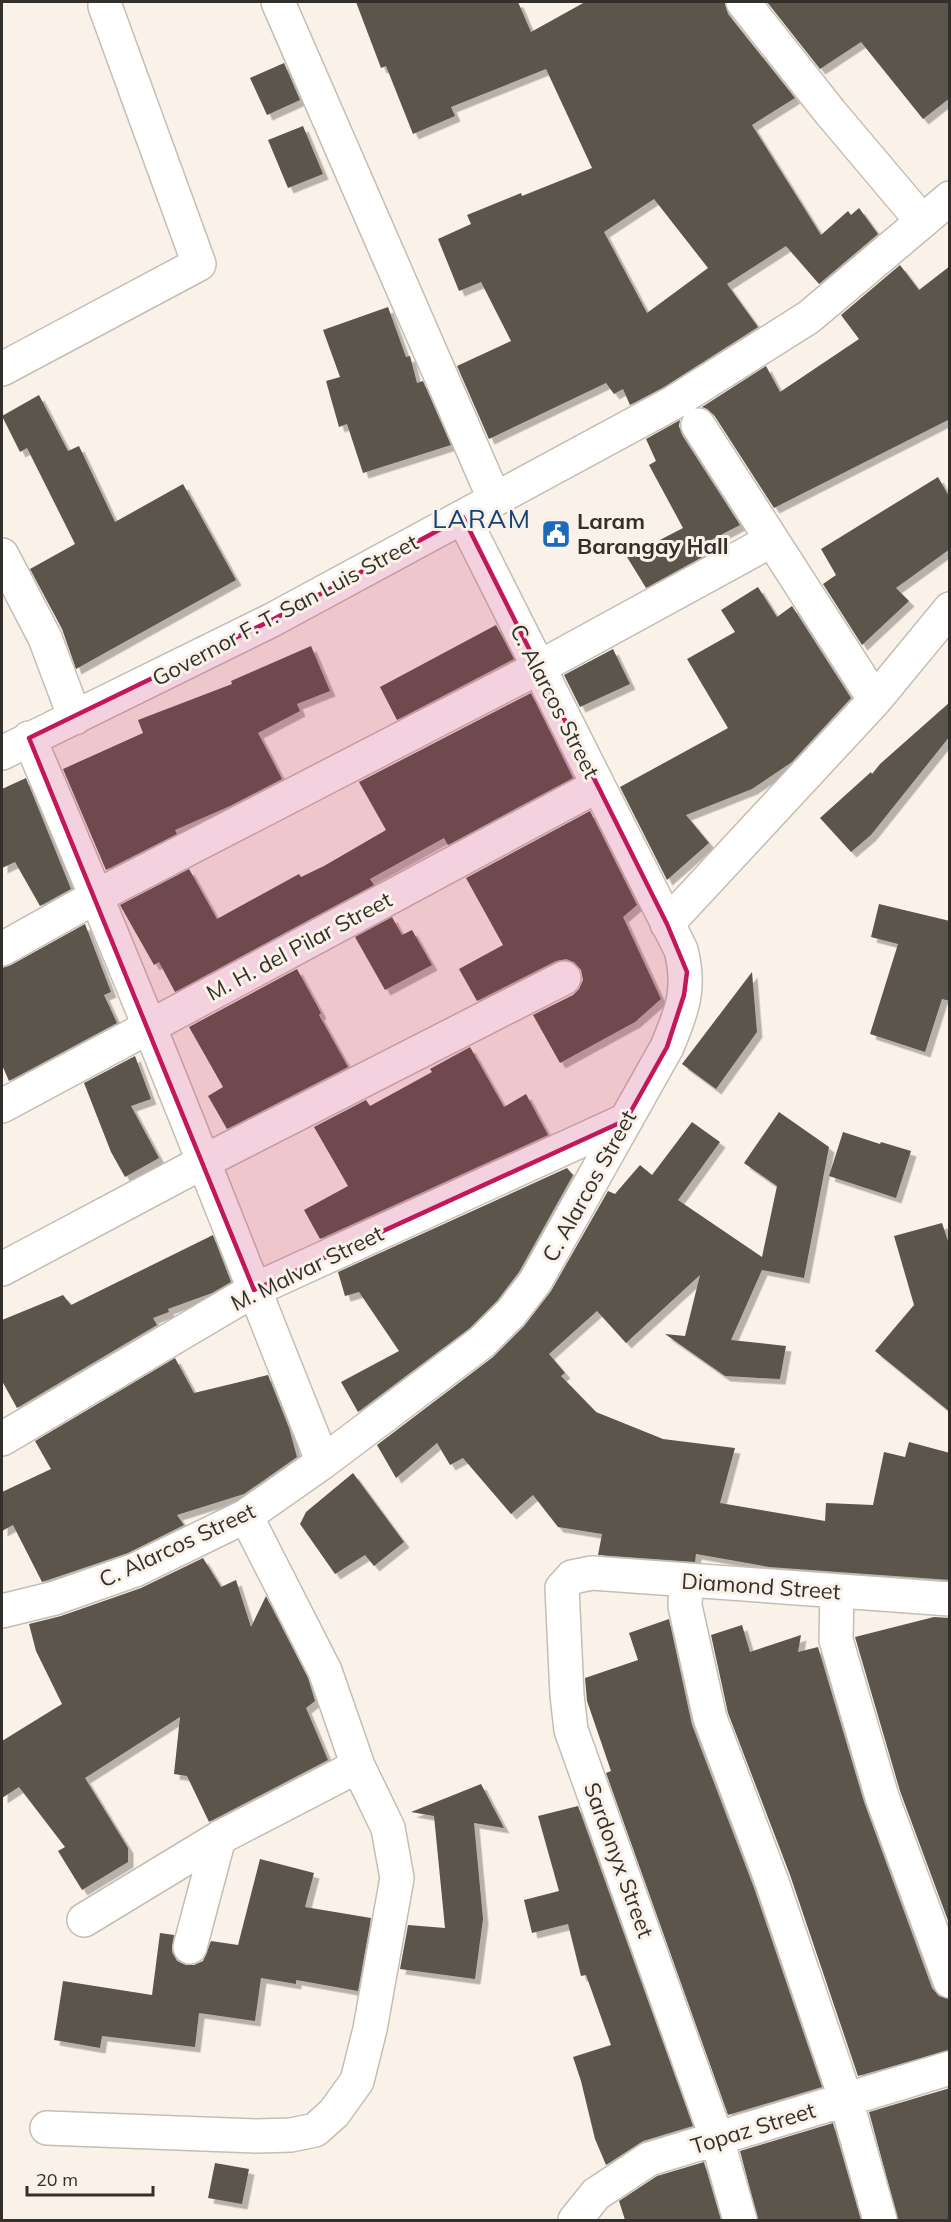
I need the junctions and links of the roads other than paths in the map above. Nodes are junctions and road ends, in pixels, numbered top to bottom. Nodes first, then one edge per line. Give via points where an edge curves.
1 (278, 2) edge
2 (743, 2) edge
3 (105, 6) dead end
4 (950, 198) edge
5 (922, 221) junction
6 (2, 369) edge
7 (698, 425) dead end
8 (494, 498) junction
9 (463, 517) junction
10 (772, 540) junction
11 (2, 555) edge
12 (950, 609) edge
13 (538, 668) junction
14 (875, 700) junction
15 (75, 718) junction
16 (15, 746) edge
17 (597, 786) junction
18 (98, 896) junction
19 (667, 924) junction
20 (2, 950) edge
21 (564, 978) dead end
22 (148, 1026) junction
23 (2, 1106) edge
24 (626, 1120) junction
25 (205, 1161) junction
26 (2, 1269) edge
27 (254, 1290) junction
28 (2, 1439) edge
29 (323, 1462) junction
30 (246, 1516) junction
31 (572, 1577) joint
32 (686, 1580) junction
33 (837, 1591) junction
34 (950, 1599) edge
35 (2, 1611) edge
36 (358, 1766) junction
37 (219, 1838) junction
38 (84, 1920) dead end
39 (190, 1947) dead end
40 (950, 1981) edge
41 (950, 2068) edge
42 (846, 2100) junction
43 (47, 2128) dead end
44 (717, 2139) junction
45 (599, 2207) edge
46 (575, 2220) edge
47 (740, 2220) edge
48 (880, 2220) edge

1 - 8 street
2 - 5 street
3 - 6 street via 199,264
4 - 5 street, Governor F. T. San Luis Street
5 - 8 street, Governor F. T. San Luis Street via 809,317 673,403
7 - 10 street
8 - 9 street, Governor F. T. San Luis Street
9 - 13 street, C. Alarcos Street
9 - 15 street, Governor F. T. San Luis Street via 272,620
10 - 13 street
10 - 14 street
11 - 15 street via 45,638
12 - 14 street
13 - 17 street, C. Alarcos Street
13 - 18 street
14 - 19 street
15 - 16 street, Governor F. T. San Luis Street
16 - 18 street
17 - 19 street, C. Alarcos Street
17 - 22 street, M. H. del Pilar Street
18 - 20 street
18 - 22 street
19 - 24 street, C. Alarcos Street via 687,972 684,995 667,1047
21 - 25 street
22 - 23 street, M. H. del Pilar Street
22 - 25 street
24 - 27 street, M. Malvar Street
24 - 29 street, C. Alarcos Street via 535,1282 511,1313 482,1342
25 - 26 street
25 - 27 street
27 - 28 street, M. Malvar Street
27 - 29 street
29 - 30 street, C. Alarcos Street
30 - 35 street, C. Alarcos Street via 135,1570 55,1598
30 - 36 street via 325,1671
31 - 32 street, Diamond Street via 592,1573
31 - 44 street, Sardonyx Street via 562,1588 572,1730
32 - 33 street, Diamond Street
32 - 42 street via 685,1606 710,1718 772,1882
33 - 34 street, Diamond Street
33 - 40 street via 836,1640 882,1797
36 - 37 street
36 - 43 street via 388,1828 397,1878 357,2081 334,2113 315,2130 291,2135
37 - 38 street
37 - 39 street
41 - 42 street, Topaz Street
42 - 44 street, Topaz Street
42 - 48 street
44 - 45 street, Topaz Street via 649,2160
44 - 47 street, Sardonyx Street
45 - 46 street, Topaz Street

